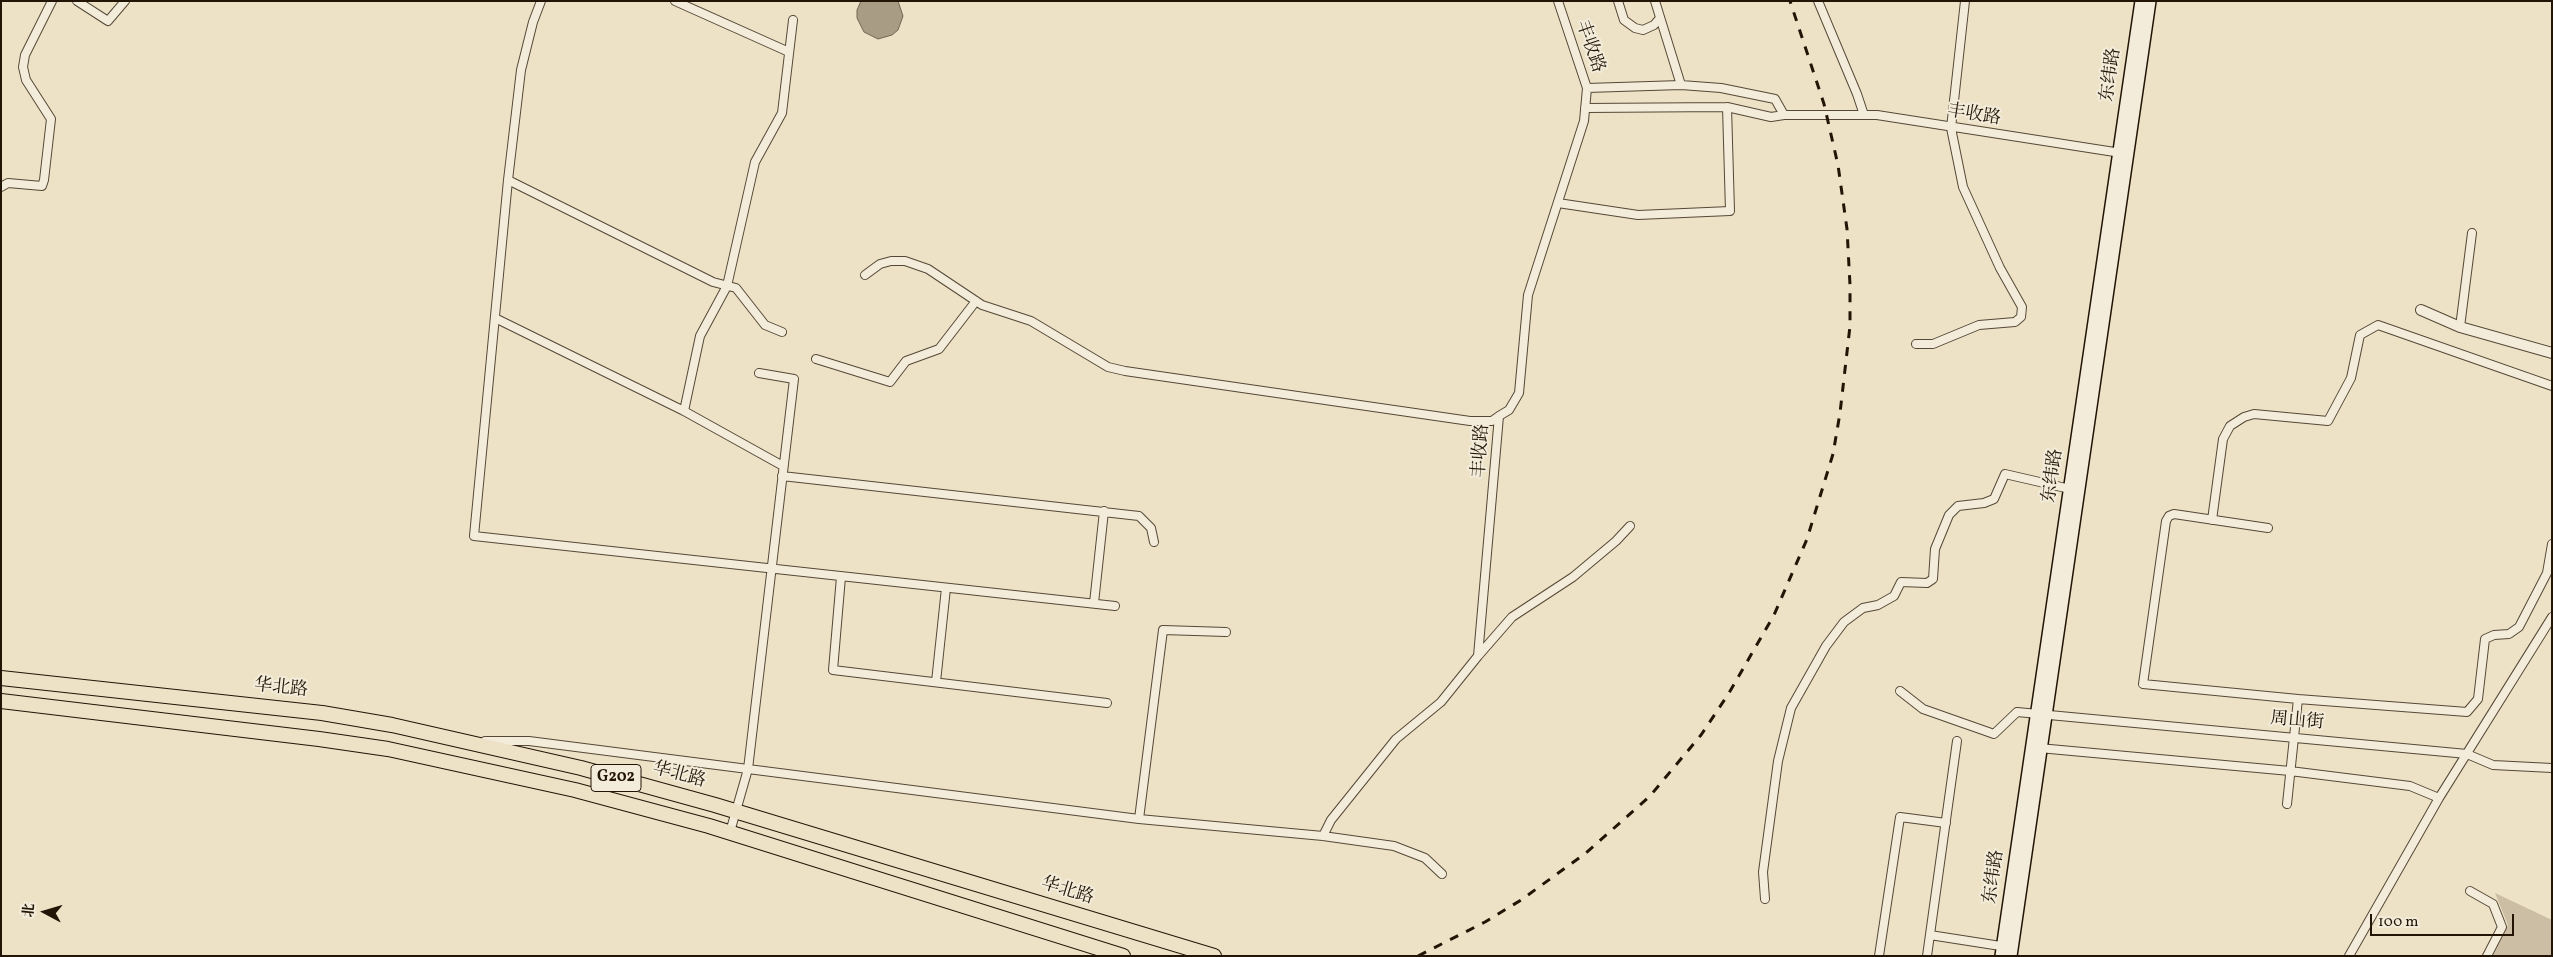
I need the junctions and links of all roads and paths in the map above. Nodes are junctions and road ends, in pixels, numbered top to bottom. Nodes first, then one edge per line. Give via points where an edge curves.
1 (52, 1) edge
2 (77, 1) edge
3 (125, 1) edge
4 (541, 1) edge
5 (674, 1) edge
6 (1558, 1) edge
7 (1618, 1) edge
8 (1655, 1) edge
9 (1818, 1) edge
10 (1965, 1) edge
11 (2141, 1) edge
12 (2150, 1) edge
13 (1660, 18) junction
14 (793, 20) dead end
15 (790, 52) junction
16 (1681, 85) junction
17 (1587, 88) junction
18 (1727, 107) junction
19 (1585, 108) junction
20 (1784, 115) junction
21 (1864, 115) junction
22 (1950, 128) junction
23 (2124, 153) junction
24 (508, 180) junction
25 (1, 186) edge
26 (1558, 203) junction
27 (2472, 233) dead end
28 (865, 275) dead end
29 (727, 286) junction
30 (976, 301) junction
31 (2421, 310) dead end
32 (495, 318) junction
33 (2460, 327) junction
34 (782, 332) dead end
35 (1916, 344) dead end
36 (2552, 353) edge
37 (816, 359) dead end
38 (760, 373) dead end
39 (2552, 386) edge
40 (684, 411) junction
41 (1499, 416) junction
42 (783, 466) junction
43 (782, 476) junction
44 (2070, 489) junction
45 (1104, 512) junction
46 (2212, 520) junction
47 (1630, 526) dead end
48 (2268, 528) dead end
49 (1154, 542) dead end
50 (2552, 544) edge
51 (772, 570) junction
52 (841, 577) junction
53 (946, 588) junction
54 (1094, 603) junction
55 (1116, 606) dead end
56 (2552, 617) edge
57 (1226, 632) dead end
58 (1478, 656) junction
59 (1, 678) edge
60 (936, 682) junction
61 (1900, 691) dead end
62 (2298, 699) junction
63 (1, 701) edge
64 (1107, 703) dead end
65 (2042, 714) junction
66 (2294, 736) junction
67 (1958, 741) dead end
68 (465, 742) junction
69 (2037, 748) junction
70 (2467, 754) junction
71 (2552, 768) edge
72 (748, 769) junction
73 (2290, 771) junction
74 (2439, 798) junction
75 (2287, 804) dead end
76 (736, 812) junction
77 (1139, 819) junction
78 (1946, 823) junction
79 (730, 832) junction
80 (1323, 836) junction
81 (1442, 874) dead end
82 (2470, 892) dead end
83 (1765, 899) dead end
84 (1930, 935) junction
85 (2007, 952) edge
86 (1123, 956) edge
87 (1214, 956) edge
88 (1879, 956) edge
89 (1927, 956) edge
90 (2349, 956) edge
91 (2487, 956) edge

1 - 25 street via 25,55 23,67 26,80 51,119 44,180 42,186 8,183
2 - 3 street via 108,21
4 - 24 street via 522,70
5 - 15 street
6 - 17 street, 丰收路
7 - 13 street via 1624,20 1635,28 1642,30
8 - 13 street
9 - 21 street
10 - 22 street
11 - 23 main road, 东纬路
12 - 23 main road, 东纬路
13 - 16 street
14 - 15 street
15 - 29 street via 782,113 755,162
16 - 17 street
16 - 20 street via 1721,88 1775,99
17 - 19 street, 丰收路
18 - 19 street, 丰收路
18 - 20 street, 丰收路 via 1771,118
18 - 26 street via 1730,211 1638,215
19 - 26 street, 丰收路 via 1584,121
20 - 21 street, 丰收路
21 - 22 street, 丰收路
22 - 23 street, 丰收路
22 - 35 street via 1963,187 2000,268 2022,306 2021,318 2015,322 1979,325 1933,344
23 - 44 main road, 东纬路
23 - 65 main road, 东纬路
24 - 29 street
24 - 32 street
26 - 41 street, 丰收路 via 1528,295 1519,393 1509,410
27 - 33 street
28 - 30 street via 880,264 905,261 928,269
29 - 34 street via 736,288 764,325
29 - 40 street via 700,336
30 - 37 street via 939,349 906,361 890,382
30 - 41 street via 1031,321 1108,367 1125,371 1470,421 1492,421
31 - 33 street
32 - 40 street
32 - 51 street via 474,536
33 - 36 street
38 - 42 street via 794,379
39 - 46 street via 2378,325 2360,335 2351,378 2328,421 2254,414 2244,416 2230,426 2223,439
40 - 42 street
41 - 58 street, 丰收路
42 - 43 street
43 - 45 street
43 - 51 street
44 - 65 main road, 东纬路
44 - 83 street via 2005,474 1994,499 1958,506 1948,515 1935,549 1933,579 1927,583 1901,582 1894,596 1878,605 1863,608 1844,622 1826,646 1791,708 1778,761 1763,872
45 - 49 street via 1139,516 1152,528
45 - 54 street
46 - 48 street
46 - 62 street via 2174,514 2166,520 2143,684
47 - 58 street via 1573,577 1512,617
50 - 62 street via 2547,573 2518,627 2509,634 2494,635 2485,640 2478,699 2467,712
51 - 52 street
51 - 72 street
52 - 53 street
52 - 60 street via 833,670
53 - 54 street
53 - 60 street
54 - 55 street
56 - 70 street
57 - 77 street via 1163,630
58 - 80 street via 1441,702 1396,739 1331,820
59 - 68 highway, 华北路 / G202 via 322,713
60 - 64 street
61 - 65 street, 周山街 via 1923,709 1994,734 2017,712
62 - 66 street
63 - 79 highway, G202 via 388,749 575,790
65 - 66 street, 周山街
65 - 69 main road, 东纬路
66 - 70 street, 周山街
66 - 73 street
67 - 78 street
68 - 72 street via 529,741
68 - 76 highway, 华北路 / G202 via 581,768
69 - 73 street
69 - 85 main road, 东纬路
70 - 71 street, 周山街 via 2493,765
70 - 74 street
72 - 76 street
72 - 77 street
73 - 74 street via 2410,786
73 - 75 street
74 - 90 street
76 - 79 street
76 - 87 highway, 华北路 / G202
77 - 80 street
78 - 84 street
78 - 88 street via 1900,817
79 - 86 highway, G202
80 - 81 street via 1394,846 1425,858
82 - 91 street via 2493,904 2502,927
84 - 85 street
84 - 89 street

